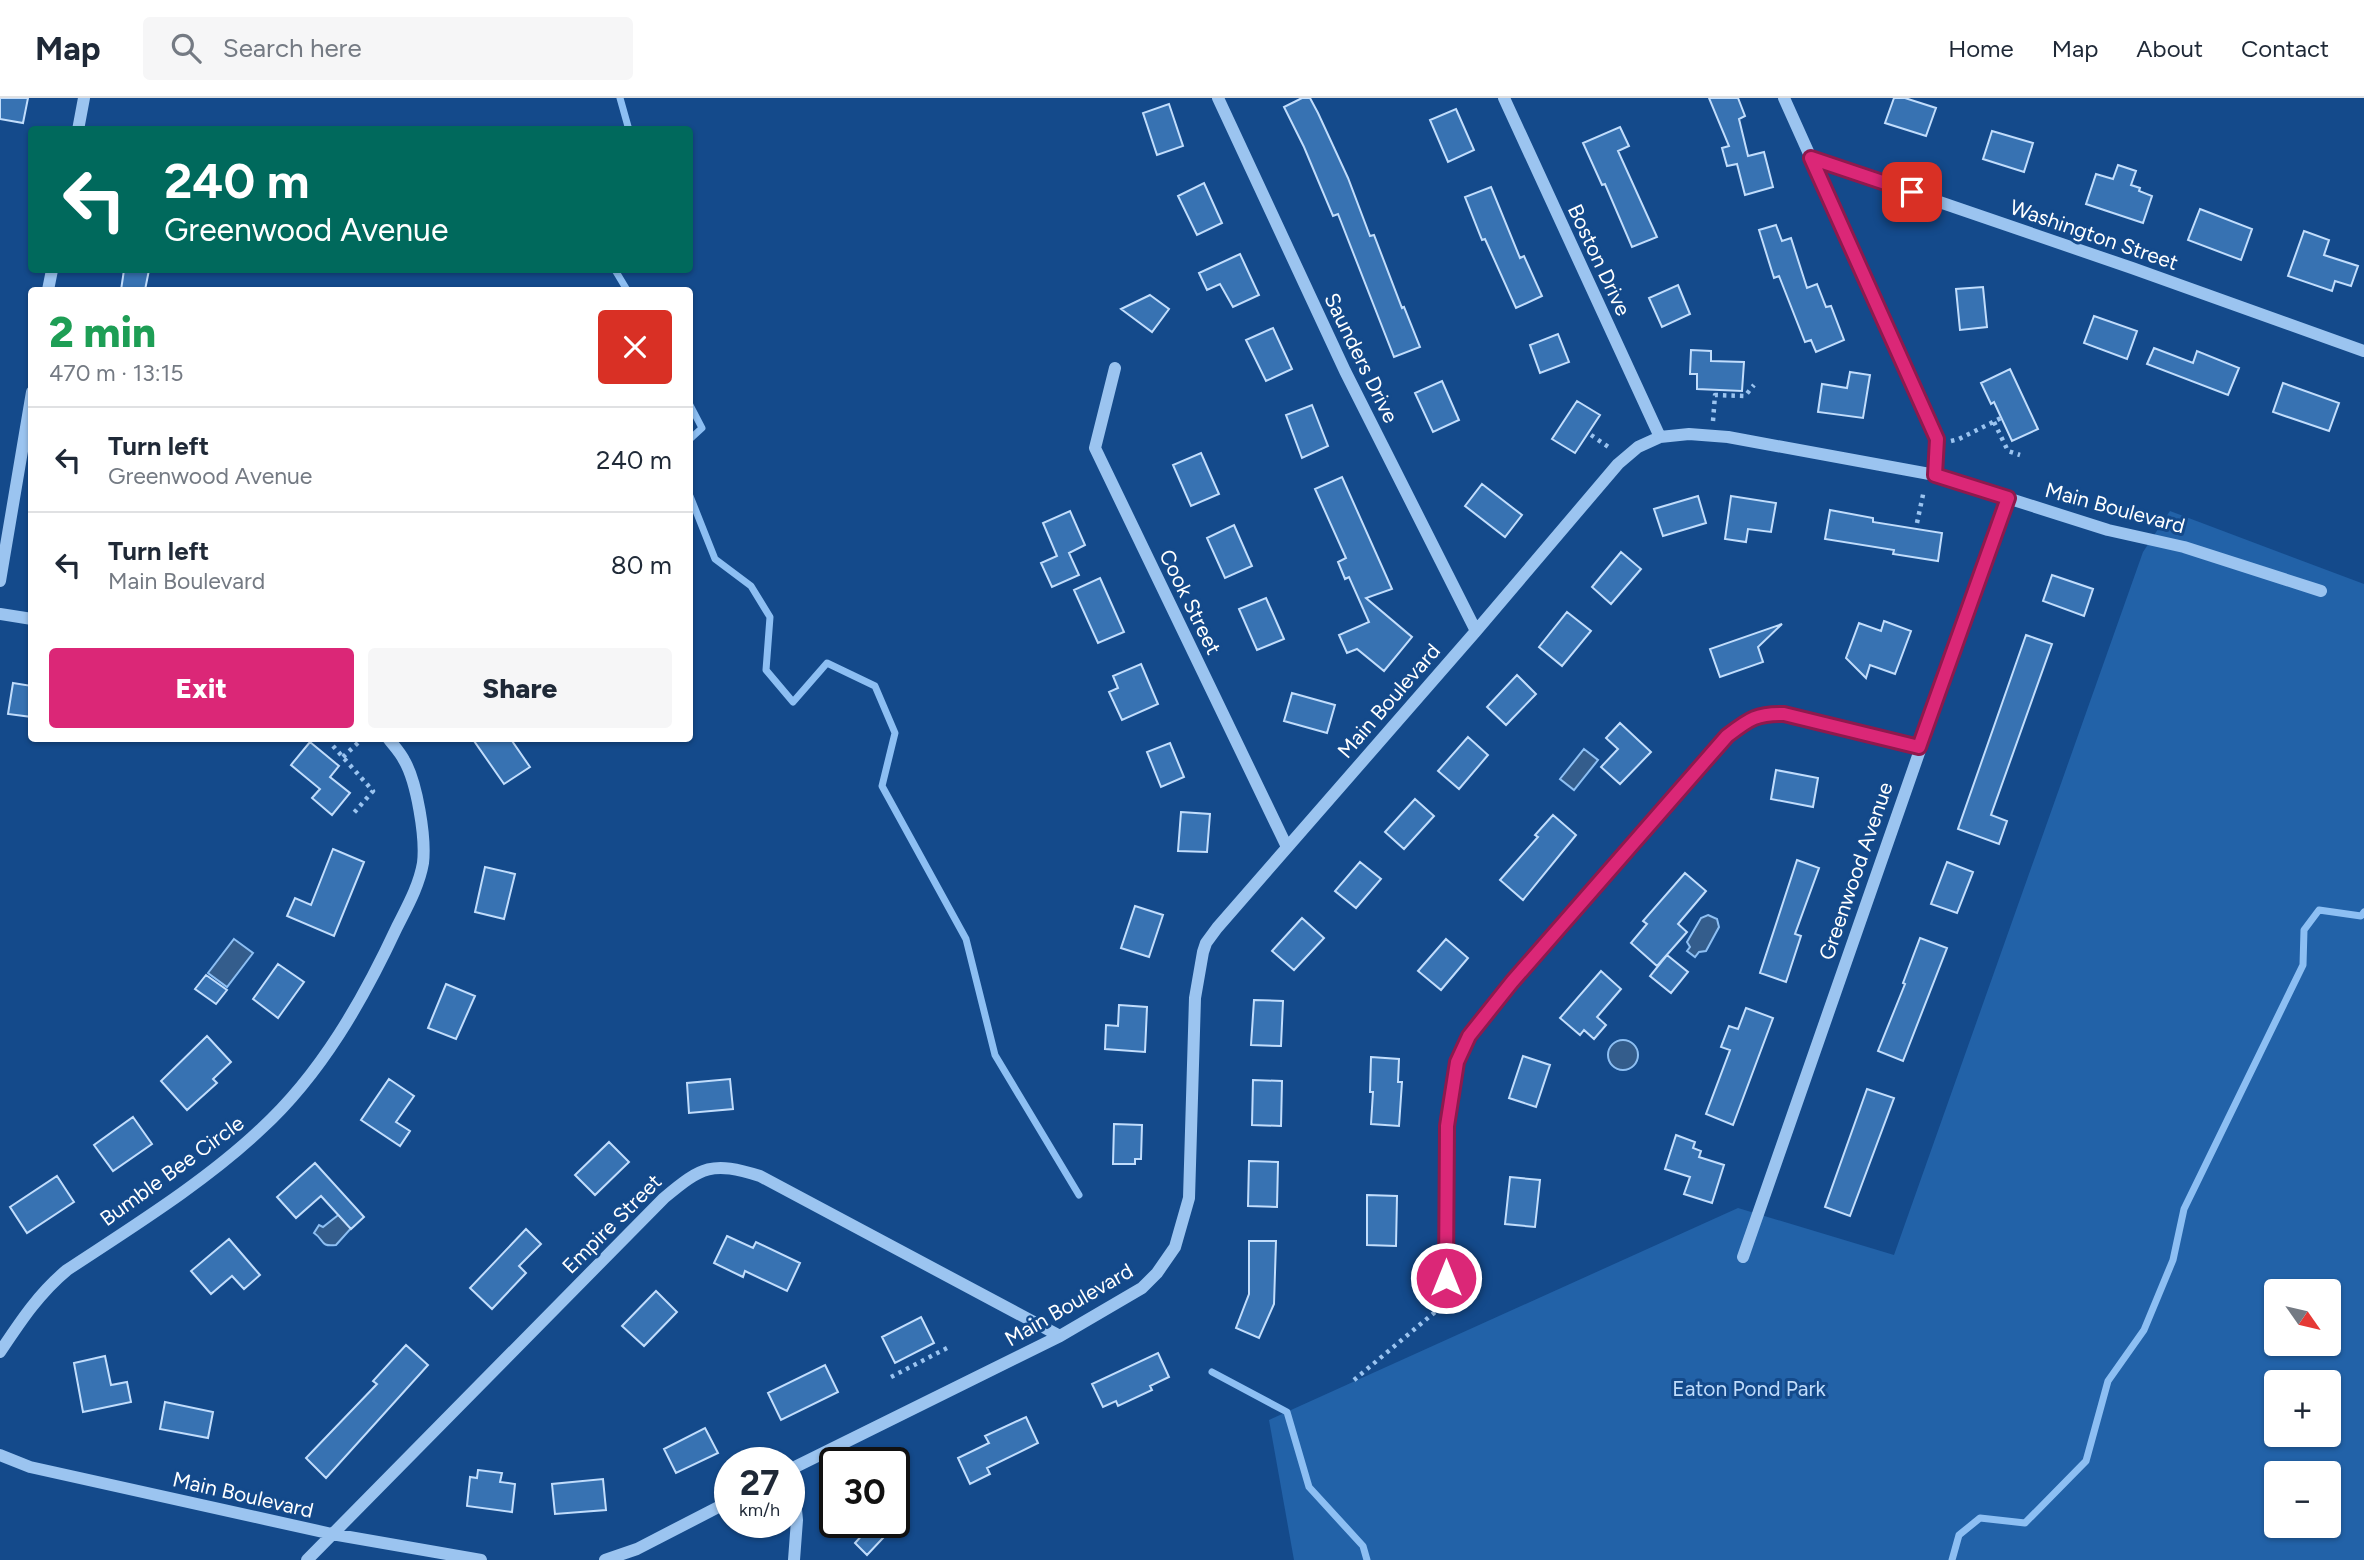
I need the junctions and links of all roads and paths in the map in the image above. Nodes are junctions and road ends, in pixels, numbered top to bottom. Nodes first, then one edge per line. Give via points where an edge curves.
1 (84, 98) edge
2 (1218, 98) edge
3 (1504, 98) edge
4 (1784, 98) edge
5 (79, 126) edge
6 (1811, 158) junction
7 (2364, 351) edge
8 (1115, 368) dead end
9 (1754, 385) dead end
10 (1714, 412) dead end
11 (28, 415) edge
12 (2001, 418) dead end
13 (1994, 422) junction
14 (1660, 437) junction
15 (1937, 443) junction
16 (2020, 455) dead end
17 (1931, 474) junction
18 (2008, 498) junction
19 (1917, 523) dead end
20 (0, 581) edge
21 (2320, 591) dead end
22 (0, 614) edge
23 (28, 618) edge
24 (1476, 631) junction
25 (359, 742) edge
26 (391, 742) edge
27 (332, 746) dead end
28 (1919, 747) junction
29 (343, 757) junction
30 (352, 815) dead end
31 (1287, 847) junction
32 (1743, 1256) dead end
33 (1446, 1303) joint
34 (1060, 1336) junction
35 (949, 1347) dead end
36 (0, 1352) edge
37 (891, 1377) dead end
38 (1354, 1380) dead end
39 (0, 1455) edge
40 (805, 1462) edge
41 (714, 1509) edge
42 (332, 1534) junction
43 (796, 1538) edge
44 (307, 1560) edge
45 (481, 1560) edge
46 (605, 1560) edge
47 (794, 1560) edge

1 - 5 street
2 - 24 street, Saunders Drive via 1345,371
3 - 14 street, Boston Drive
4 - 6 street
6 - 7 street, Washington Street
6 - 15 street
8 - 31 street, Cook Street via 1095,448
9 - 10 path via 1745,396 1715,394
11 - 20 street
12 - 13 path
13 - 15 path via 1959,439
13 - 16 path via 2008,451
14 - 17 street, Main Boulevard via 1728,437
14 - 24 street, Main Boulevard via 1618,464
15 - 17 street
17 - 18 street, Main Boulevard
17 - 19 path
18 - 21 street, Main Boulevard
18 - 28 street, Greenwood Avenue
22 - 23 street
24 - 31 street, Main Boulevard
25 - 29 path
26 - 36 street, Bumble Bee Circle via 405,760 420,810 421,872 374,976 318,1065 298,1093 218,1167 50,1284
27 - 29 path
28 - 32 street, Greenwood Avenue
28 - 33 street via 1784,714 1750,718 1727,736 1512,982 1469,1036 1457,1062 1447,1126
29 - 30 path via 373,791
31 - 34 street, Main Boulevard via 1217,928 1203,953 1195,998 1190,1195 1175,1247 1142,1288
33 - 38 path
34 - 40 street, Main Boulevard
34 - 42 street, Empire Street via 760,1176 712,1168 689,1177 664,1198
35 - 37 path
39 - 42 street, Main Boulevard via 30,1467
41 - 46 street via 637,1549
42 - 44 street, Empire Street
42 - 45 street, Main Boulevard
43 - 47 street

